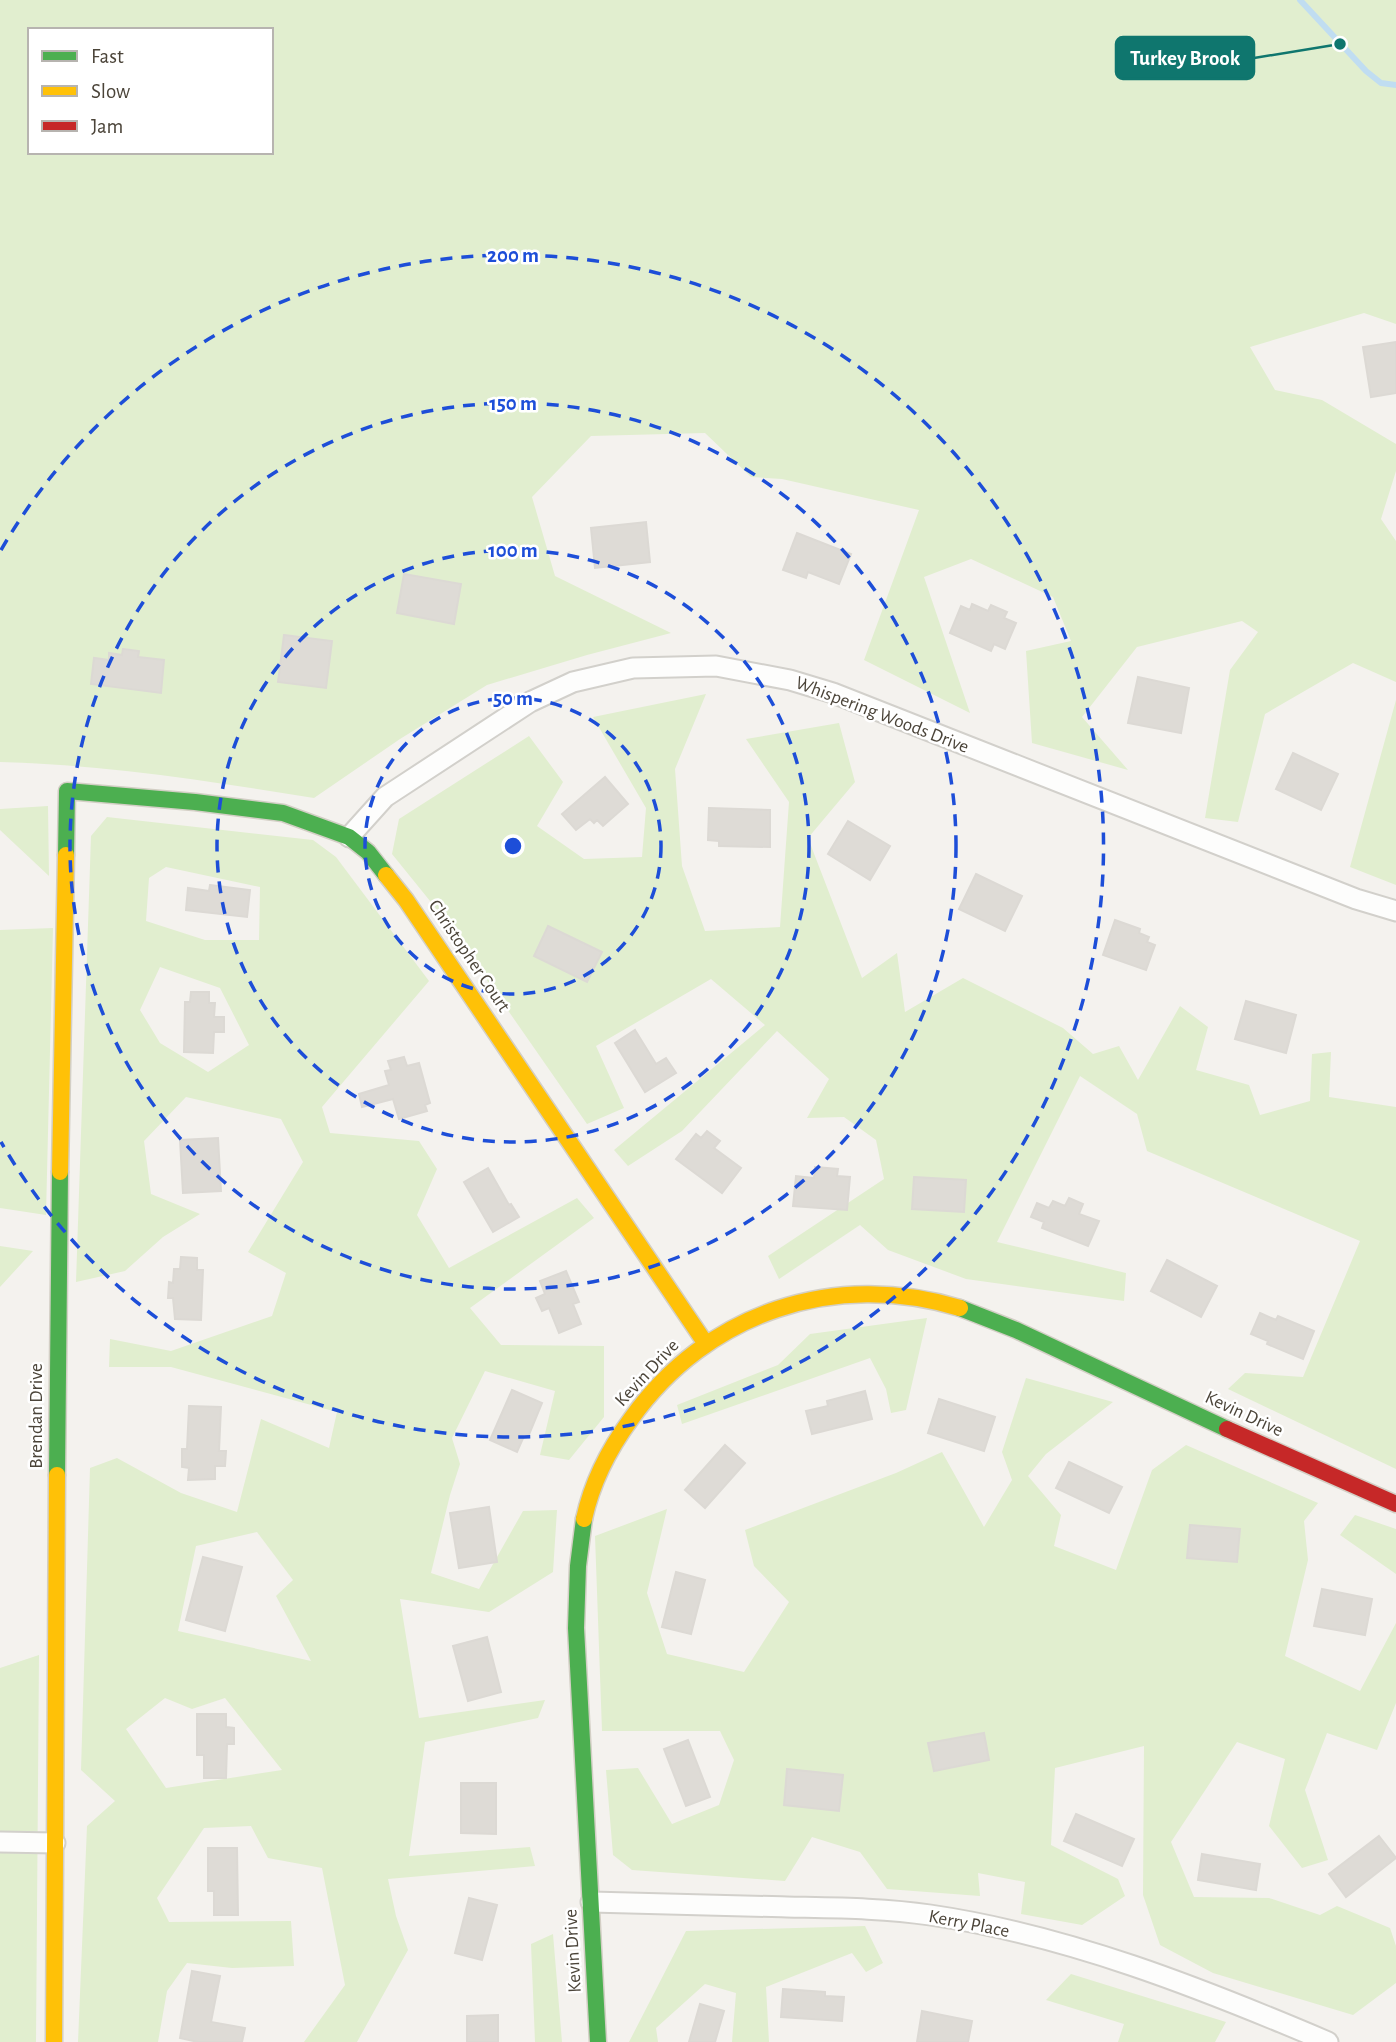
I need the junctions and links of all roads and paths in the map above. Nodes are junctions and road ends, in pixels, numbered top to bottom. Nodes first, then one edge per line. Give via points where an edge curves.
1 (67, 790) joint
2 (349, 837) junction
3 (1396, 911) edge
4 (706, 1344) junction
5 (1396, 1504) edge
6 (0, 1842) edge
7 (55, 1843) junction
8 (591, 1902) junction
9 (54, 2042) edge
10 (598, 2042) edge
11 (1328, 2042) edge

1 - 2 street, Christopher Court via 283,813
1 - 7 street, Brendan Drive
2 - 3 street, Whispering Woods Drive via 385,797 530,702 573,682 634,668 716,666 833,693 1356,900
2 - 4 street, Christopher Court via 368,852 406,900
4 - 5 street, Kevin Drive via 751,1319 836,1295 869,1293 934,1300 993,1321
4 - 8 street, Kevin Drive via 652,1392 621,1433 602,1465 588,1503 577,1591
6 - 7 street
7 - 9 street, Brendan Drive
8 - 10 street, Kevin Drive
8 - 11 street, Kerry Place via 876,1909 981,1924 1092,1953

